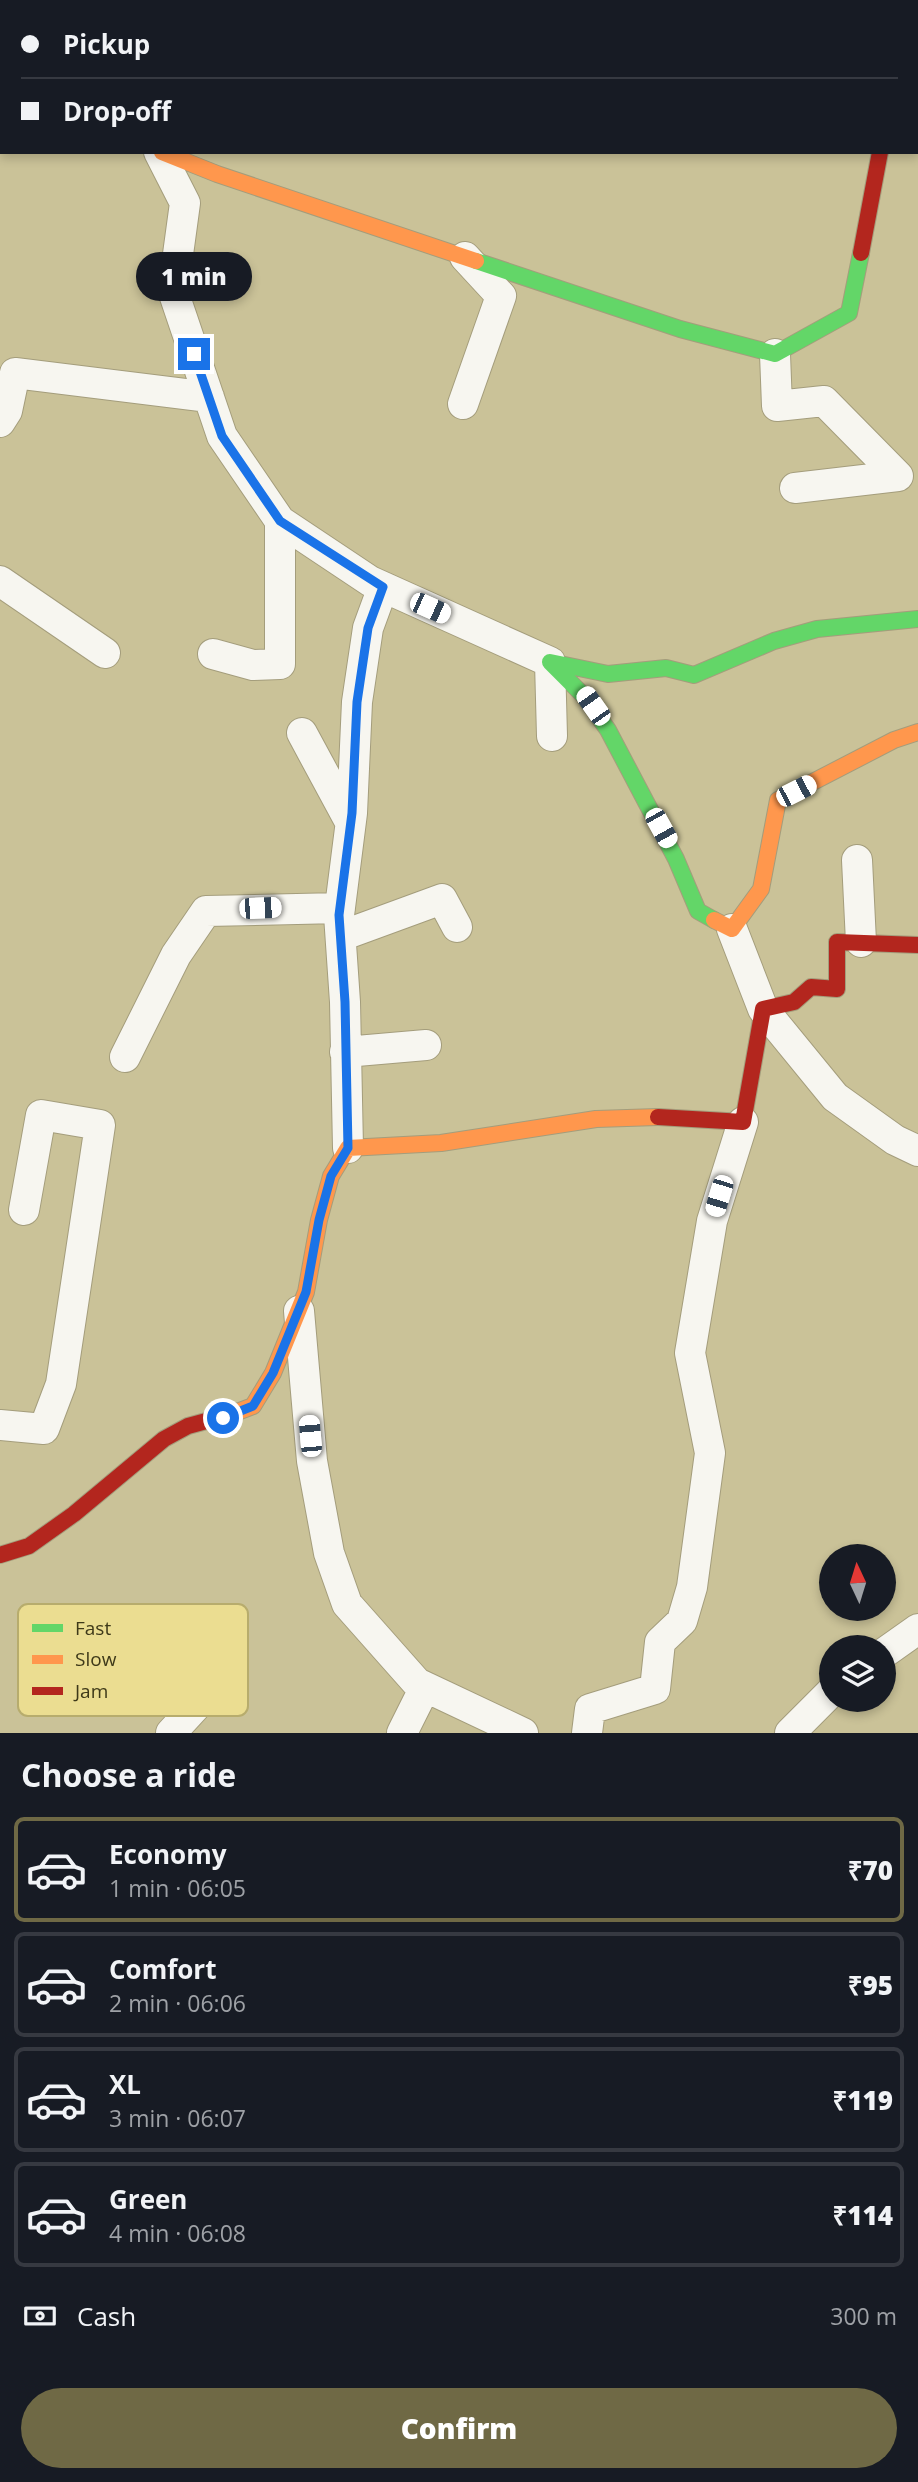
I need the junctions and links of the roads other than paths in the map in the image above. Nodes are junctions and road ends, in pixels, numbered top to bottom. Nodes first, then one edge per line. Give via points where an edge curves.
1 (162, 154) edge
2 (166, 154) edge
3 (880, 154) edge
4 (464, 257) junction
5 (775, 354) junction
6 (209, 397) junction
7 (463, 404) dead end
8 (0, 422) edge
9 (795, 488) dead end
10 (280, 521) junction
11 (0, 581) edge
12 (383, 587) junction
13 (918, 619) edge
14 (104, 653) dead end
15 (213, 654) dead end
16 (550, 662) junction
17 (918, 732) edge
18 (302, 733) dead end
19 (552, 736) dead end
20 (350, 823) junction
21 (857, 860) dead end
22 (340, 922) junction
23 (457, 927) dead end
24 (732, 929) junction
25 (861, 942) junction
26 (918, 945) edge
27 (763, 1009) junction
28 (426, 1045) dead end
29 (345, 1052) junction
30 (125, 1057) dead end
31 (743, 1122) junction
32 (348, 1148) junction
33 (918, 1151) edge
34 (24, 1210) dead end
35 (299, 1309) junction
36 (0, 1425) edge
37 (0, 1555) edge
38 (918, 1629) edge
39 (896, 1645) edge
40 (425, 1687) junction
41 (819, 1704) edge
42 (187, 1716) edge
43 (171, 1733) edge
44 (402, 1733) edge
45 (523, 1733) edge
46 (587, 1733) edge
47 (790, 1733) edge

1 - 6 street via 185,203 173,290
2 - 4 street
3 - 5 street via 849,313
4 - 5 street via 680,329
4 - 7 street via 501,296
5 - 9 street via 777,406 824,401 898,476
6 - 8 street via 15,373
6 - 10 street via 222,436
10 - 12 street
10 - 15 street via 280,664 253,665
11 - 14 street
12 - 16 street
12 - 20 street via 368,628 357,702
13 - 16 street via 817,629 774,640 694,675 666,668 608,674
16 - 19 street
16 - 24 street via 581,689 617,740 685,872 698,911
17 - 24 street via 778,800 761,889
18 - 20 street
20 - 22 street
21 - 25 street
22 - 23 street via 442,899
22 - 29 street
22 - 30 street via 206,911 176,955
24 - 27 street
25 - 26 street
25 - 27 street via 837,942 837,989 811,988 794,1002
27 - 31 street
27 - 33 street via 835,1097
28 - 29 street
29 - 32 street
31 - 32 street via 646,1116 596,1119 441,1143
31 - 46 street via 712,1221 690,1353 710,1453 692,1587 682,1621 660,1642 655,1689 590,1709
32 - 35 street via 331,1176
34 - 36 street via 41,1115 100,1125 61,1384 44,1429
35 - 37 street via 273,1373 253,1406 188,1426 164,1440 29,1546
35 - 40 street via 312,1461 329,1553 347,1604
38 - 39 street
40 - 44 street
40 - 45 street
41 - 47 street
42 - 43 street

